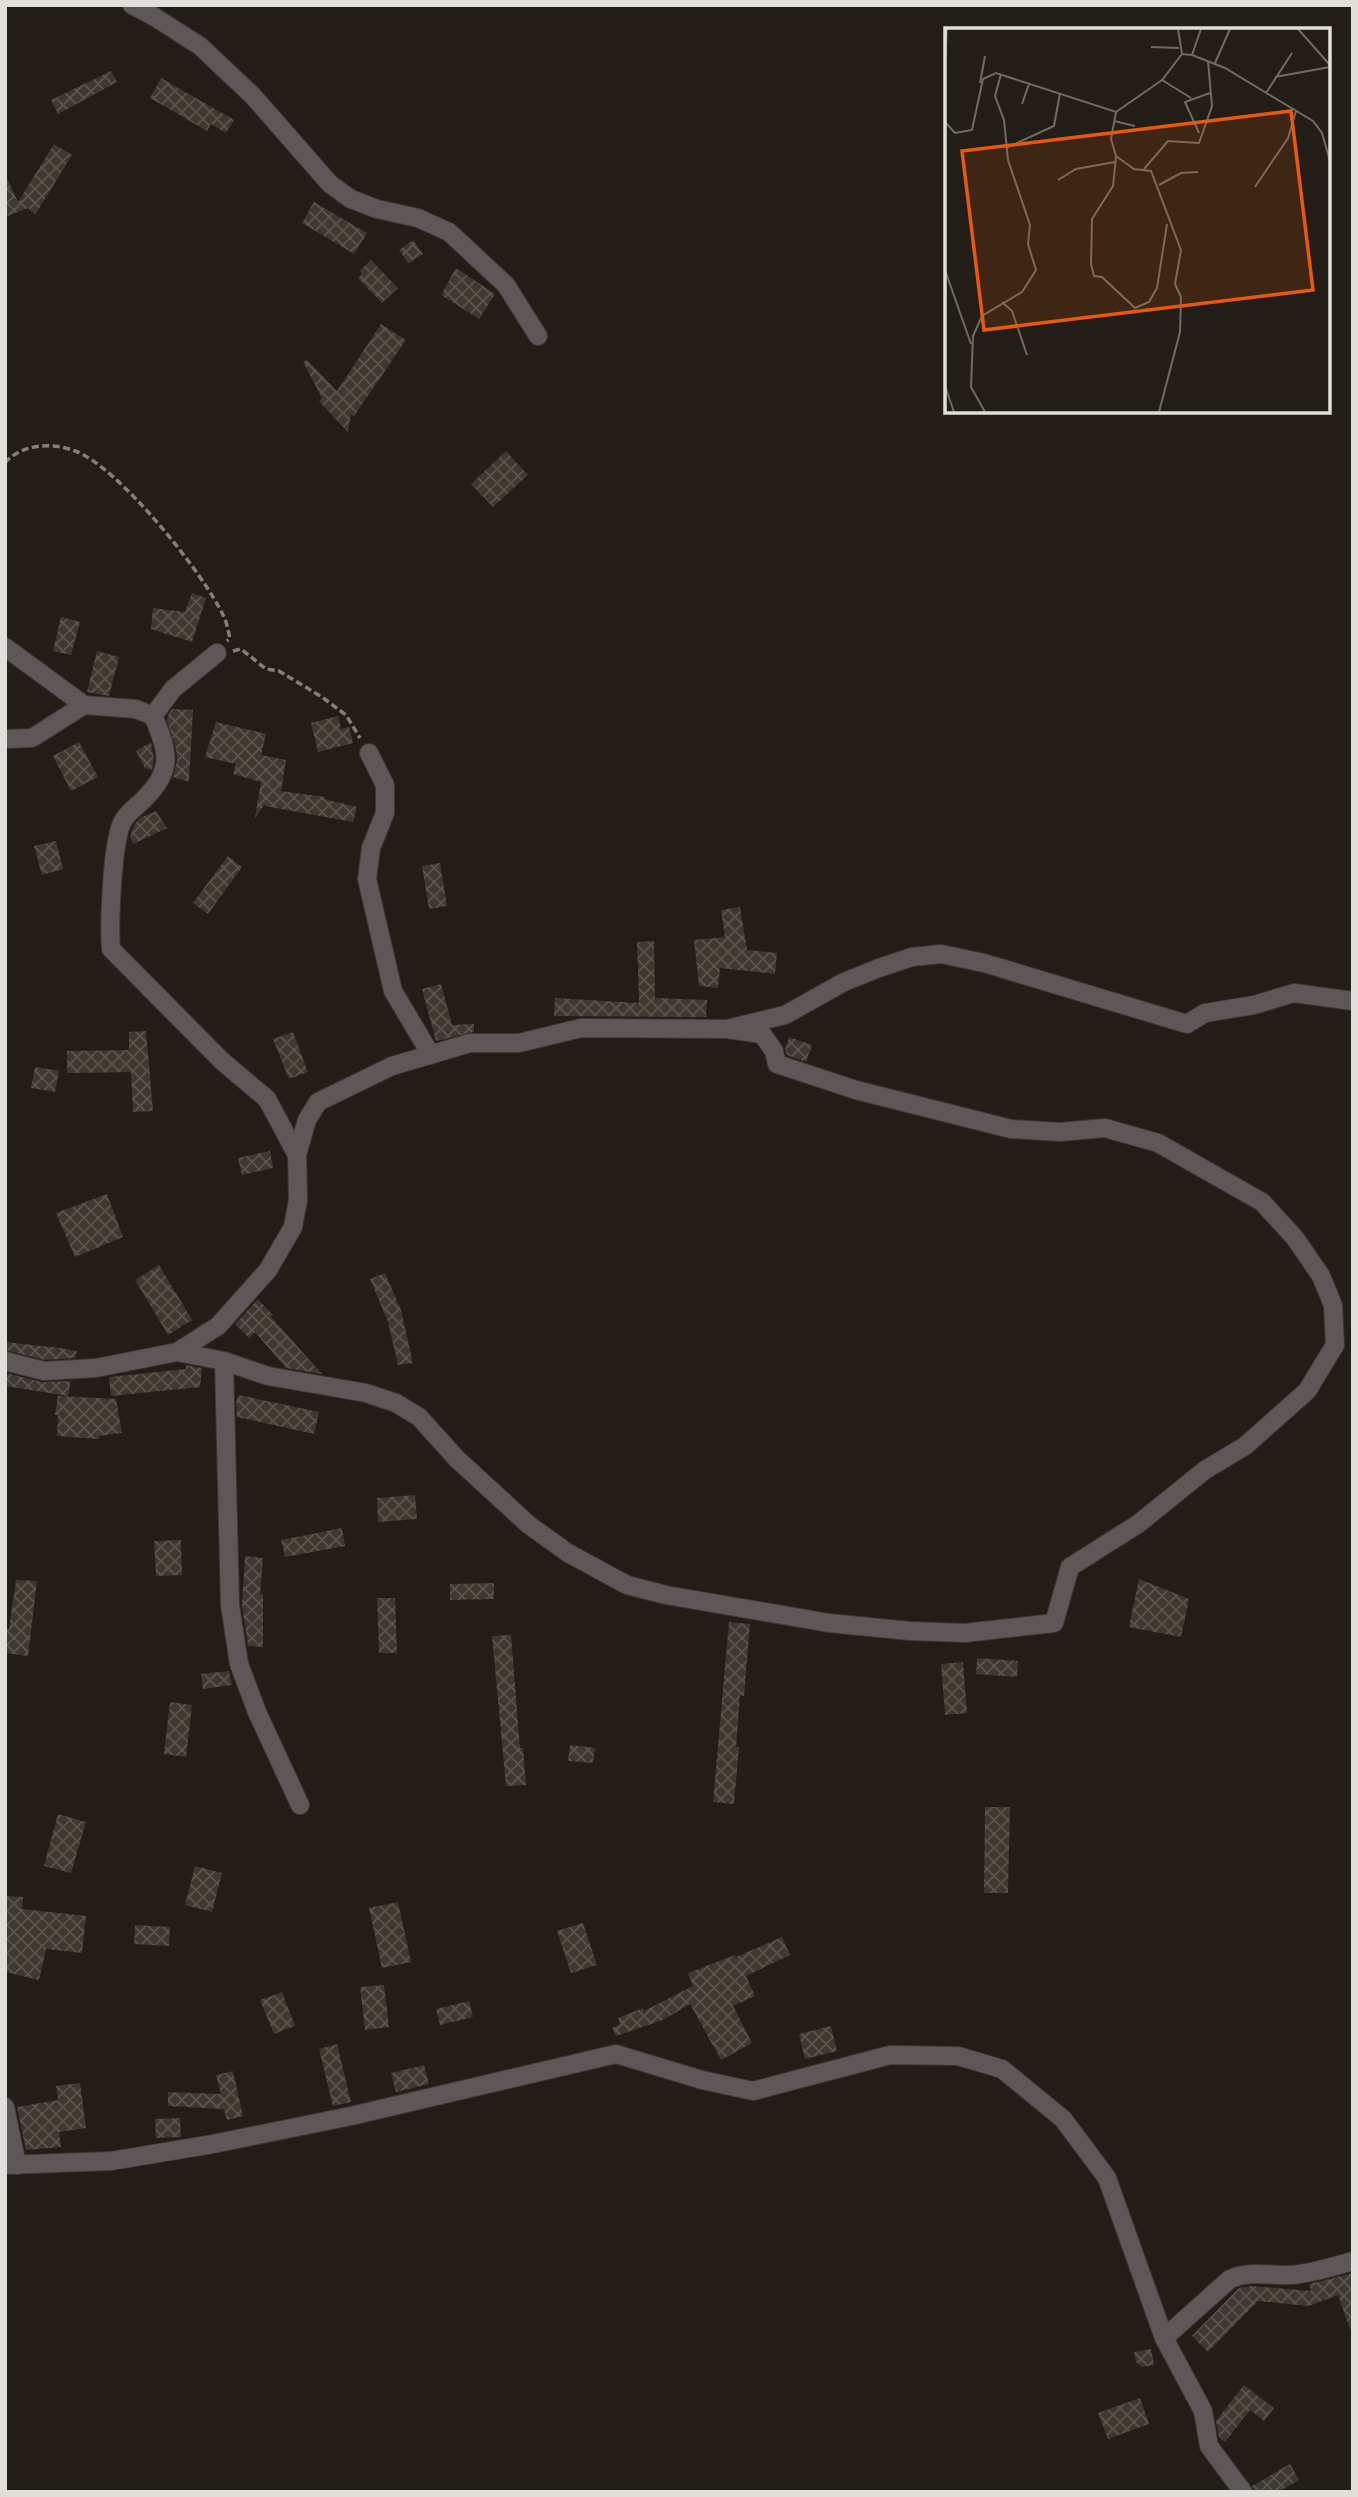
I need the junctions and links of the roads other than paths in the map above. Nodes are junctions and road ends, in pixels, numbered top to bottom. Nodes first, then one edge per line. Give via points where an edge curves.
1 (132, 5) edge
2 (538, 336) dead end
3 (5, 647) edge
4 (217, 653) road end
5 (84, 705) junction
6 (153, 716) junction
7 (5, 739) edge
8 (369, 753) road end
9 (1353, 1001) edge
10 (727, 1029) junction
11 (430, 1055) junction
12 (297, 1155) junction
13 (177, 1352) junction
14 (5, 1361) edge
15 (224, 1361) junction
16 (300, 1805) dead end
17 (5, 2107) edge
18 (11, 2165) edge
19 (1353, 2261) edge
20 (1164, 2338) junction
21 (1243, 2492) edge

1 - 2 street via 200,46 253,96 330,184 351,200 418,218 449,232 506,285
3 - 5 street
4 - 6 street via 173,689
5 - 6 street via 136,709
5 - 7 street via 32,738
6 - 12 street via 166,745 165,766 158,786 122,821 112,890 111,949 222,1061 267,1099
8 - 11 street via 386,785 385,813 371,848 368,879 393,992
9 - 10 street via 1293,993 1254,1006 1205,1013 1187,1024 941,954 879,968 785,1015
10 - 11 street via 582,1028 519,1043 470,1044
10 - 15 street via 762,1034 777,1064 856,1090 1011,1129 1060,1132 1105,1128 1158,1143 1199,1164 1262,1202 1295,1238 1321,1276 1333,1305 1335,1345 1307,1391 1245,1446 1070,1567 1054,1623 965,1633 829,1623 626,1585 529,1525 418,1417 396,1403 366,1393 268,1376
11 - 12 street via 391,1066 318,1102 307,1120
12 - 13 street via 293,1227 268,1270 218,1326
13 - 14 street via 83,1369 44,1371
13 - 15 street
15 - 16 street via 230,1605 237,1652 257,1712
17 - 18 street
18 - 20 street via 111,2161 213,2144 616,2054 753,2091 890,2055 958,2056 1002,2069 1063,2119 1107,2178
19 - 20 street via 1290,2275 1242,2274 1230,2279
20 - 21 street via 1203,2411 1209,2446

